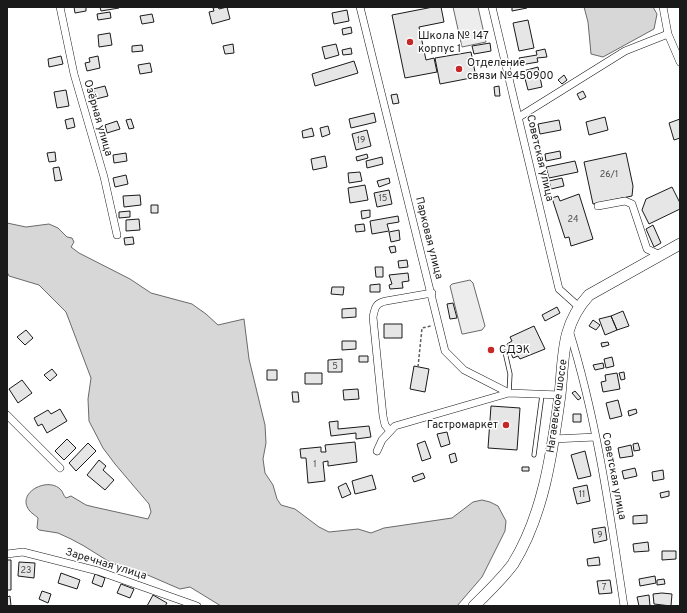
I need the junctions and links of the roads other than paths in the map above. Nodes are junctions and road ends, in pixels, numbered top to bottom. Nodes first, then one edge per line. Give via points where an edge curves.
1 (60, 7) edge
2 (360, 7) edge
3 (492, 7) edge
4 (663, 7) edge
5 (668, 34) junction
6 (680, 62) edge
7 (519, 117) junction
8 (598, 206) dead end
9 (118, 235) dead end
10 (680, 244) edge
11 (660, 255) junction
12 (432, 293) junction
13 (579, 306) junction
14 (569, 329) junction
15 (505, 352) dead end
16 (509, 393) junction
17 (542, 394) junction
18 (560, 396) junction
19 (7, 415) edge
20 (390, 431) junction
21 (596, 437) junction
22 (553, 439) junction
23 (377, 451) dead end
24 (534, 455) dead end
25 (60, 468) dead end
26 (7, 554) edge
27 (197, 606) edge
28 (474, 606) edge
29 (624, 606) edge

1 - 9 street, Озёрная улица via 74,74
2 - 12 street, Парковая улица
3 - 7 street, Советская улица
4 - 5 street
5 - 6 street
5 - 7 street via 625,50
7 - 13 street, Советская улица via 559,289
8 - 11 street via 625,201 632,204 647,249
10 - 11 street, Нагаевское шоссе
11 - 13 street, Нагаевское шоссе via 589,296
12 - 16 street, Парковая улица via 445,351 464,370
12 - 20 street via 386,301 379,303 375,308 373,317 383,416
13 - 14 street, Нагаевское шоссе
14 - 18 street, Нагаевское шоссе via 565,342
14 - 21 street, Советская улица
15 - 16 lane via 510,374
16 - 17 street, Парковая улица
16 - 20 street via 395,426
17 - 18 street, Парковая улица
17 - 24 lane
18 - 22 street, Нагаевское шоссе
19 - 25 street
20 - 23 street
21 - 22 street
21 - 29 street, Советская улица via 606,484
22 - 28 street, Нагаевское шоссе via 546,481 528,533 512,564
26 - 27 street, Заречная улица via 23,552 98,571

